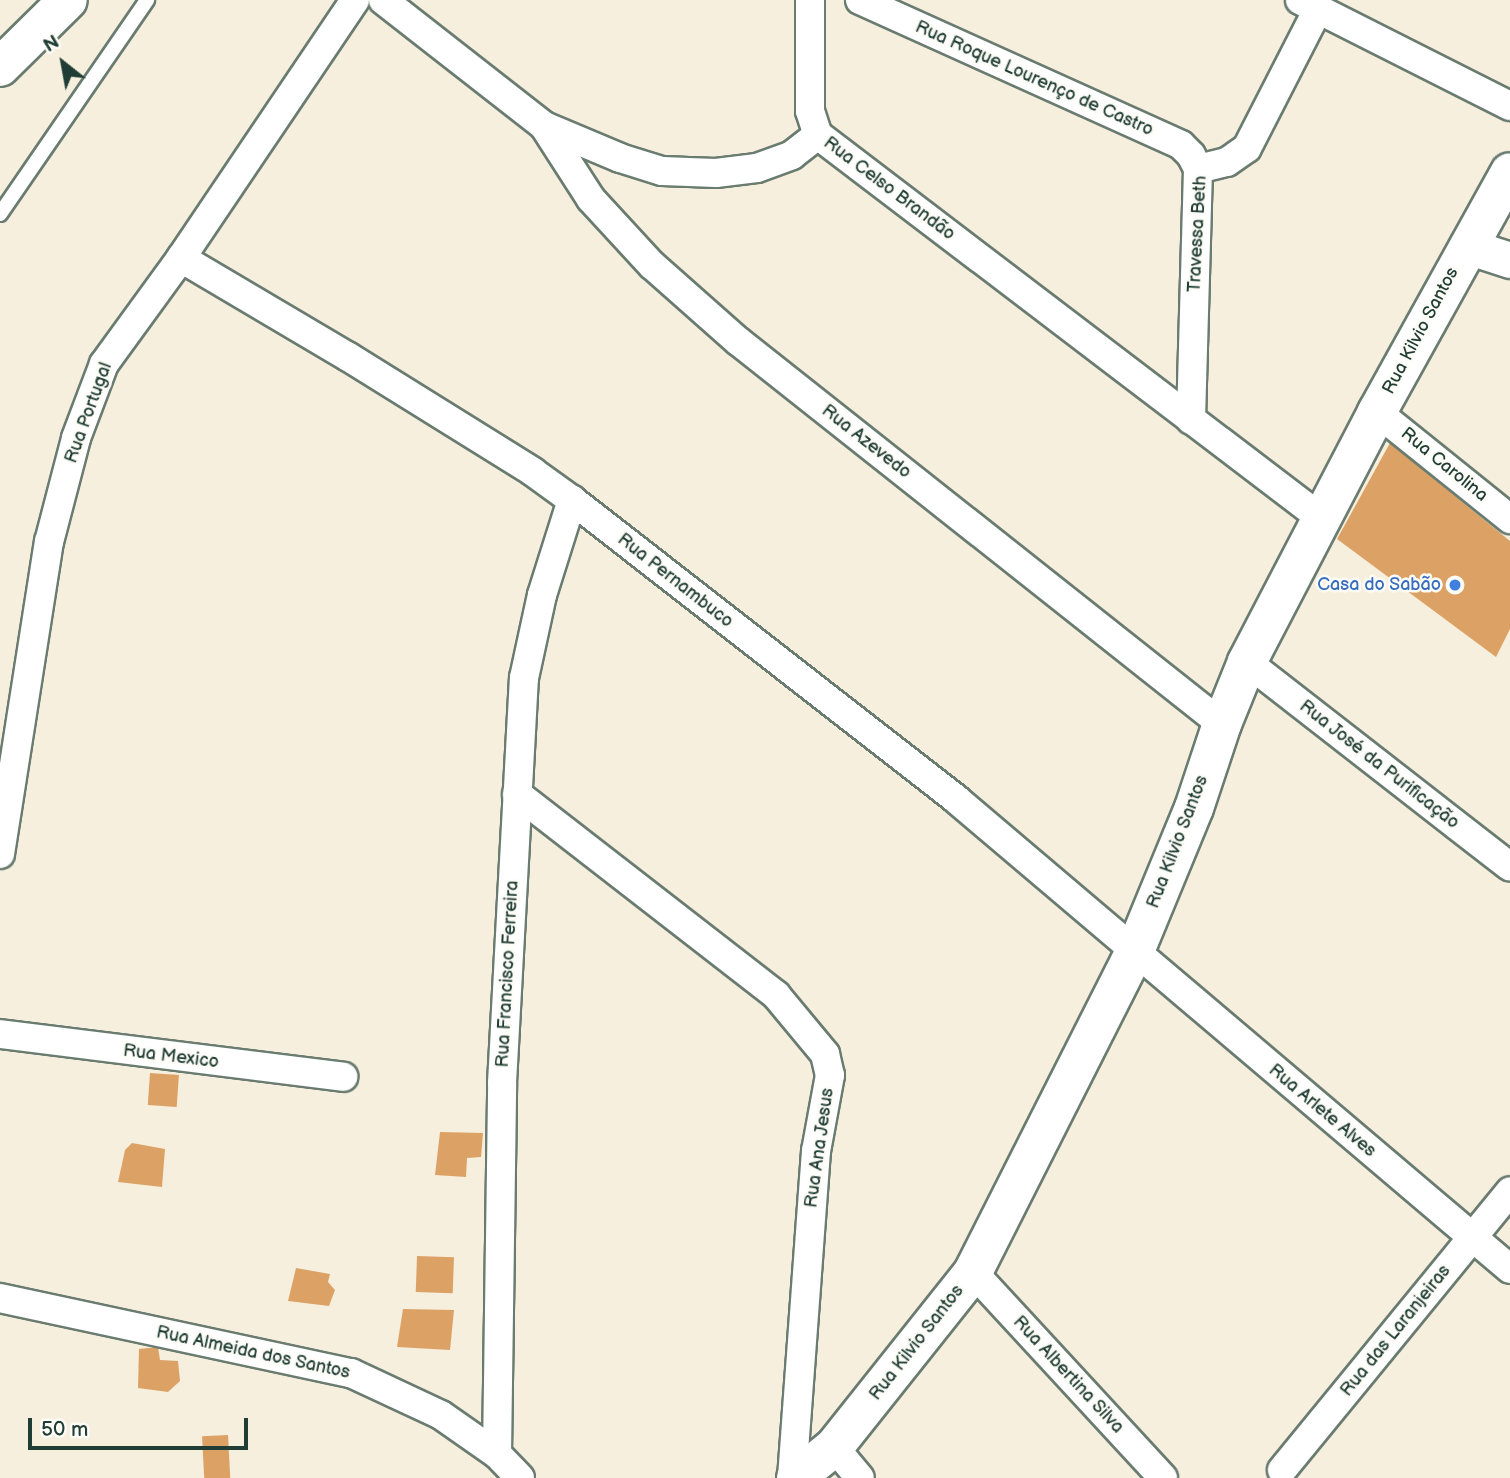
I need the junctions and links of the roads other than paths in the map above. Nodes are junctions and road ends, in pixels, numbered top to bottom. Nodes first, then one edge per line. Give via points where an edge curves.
1 (38, 0) edge
2 (68, 0) edge
3 (91, 0) edge
4 (147, 0) edge
5 (355, 0) edge
6 (383, 0) edge
7 (810, 0) edge
8 (860, 0) edge
9 (1308, 5) edge
10 (0, 58) edge
11 (0, 69) edge
12 (1510, 106) edge
13 (544, 126) junction
14 (818, 135) junction
15 (1198, 169) junction
16 (1510, 172) edge
17 (0, 214) edge
18 (1467, 246) junction
19 (181, 258) junction
20 (1510, 260) edge
21 (1377, 412) junction
22 (1191, 420) junction
23 (572, 500) junction
24 (1321, 518) junction
25 (1510, 519) edge
26 (1247, 662) junction
27 (1222, 724) junction
28 (517, 794) junction
29 (0, 854) edge
30 (1510, 867) edge
31 (1135, 951) junction
32 (0, 1034) edge
33 (343, 1077) dead end
34 (1510, 1191) edge
35 (1472, 1239) junction
36 (1510, 1269) edge
37 (973, 1272) junction
38 (0, 1298) edge
39 (834, 1447) junction
40 (497, 1454) junction
41 (1282, 1471) dead end
42 (520, 1478) edge
43 (794, 1478) edge
44 (860, 1478) edge
45 (1163, 1478) edge

1 - 10 main road
2 - 11 main road
3 - 11 street
4 - 17 lane
5 - 19 street, Rua Portugal
6 - 13 street, Rua Celso Brandão
7 - 14 street via 810,111
8 - 15 street, Rua Roque Lourenço de Castro via 1181,145
9 - 12 street
9 - 15 street, Travessa Beth via 1247,148 1227,162
13 - 14 street, Rua Celso Brandão via 663,171 716,173 757,168 792,155
13 - 27 street, Rua Azevedo via 591,199 652,265 738,341
14 - 22 street, Rua Celso Brandão
15 - 22 street, Travessa Beth
16 - 18 main road, Rua Kilvio Santos
18 - 20 street
18 - 21 main road, Rua Kilvio Santos
19 - 23 street, Rua Pernambuco via 347,356
19 - 29 street, Rua Portugal via 104,364 76,438 49,542
21 - 24 main road, Rua Kilvio Santos
21 - 25 street, Rua Carolina
22 - 24 street, Rua Celso Brandão
23 - 28 street, Rua Francisco Ferreira via 542,594 524,678
23 - 31 street, Rua Pernambuco via 957,800
24 - 26 main road, Rua Kilvio Santos
26 - 27 main road, Rua Kilvio Santos
26 - 30 street, Rua José da Purificação
27 - 31 main road, Rua Kilvio Santos via 1194,808
28 - 40 street, Rua Francisco Ferreira via 502,1083
28 - 43 street, Rua Ana Jesus via 776,995 825,1054 830,1076 816,1152
31 - 35 street, Rua Arlete Alves
31 - 37 main road, Rua Kilvio Santos
32 - 33 street, Rua Mexico
34 - 35 street, Rua das Laranjeiras
35 - 36 street, Rua Arlete Alves
35 - 41 street, Rua das Laranjeiras
37 - 39 main road, Rua Kilvio Santos
37 - 45 street, Rua Albertina Silva
38 - 40 street, Rua Almeida dos Santos via 351,1373 441,1415
39 - 43 main road, Rua Kilvio Santos
39 - 44 street
40 - 42 street, Rua Almeida dos Santos

